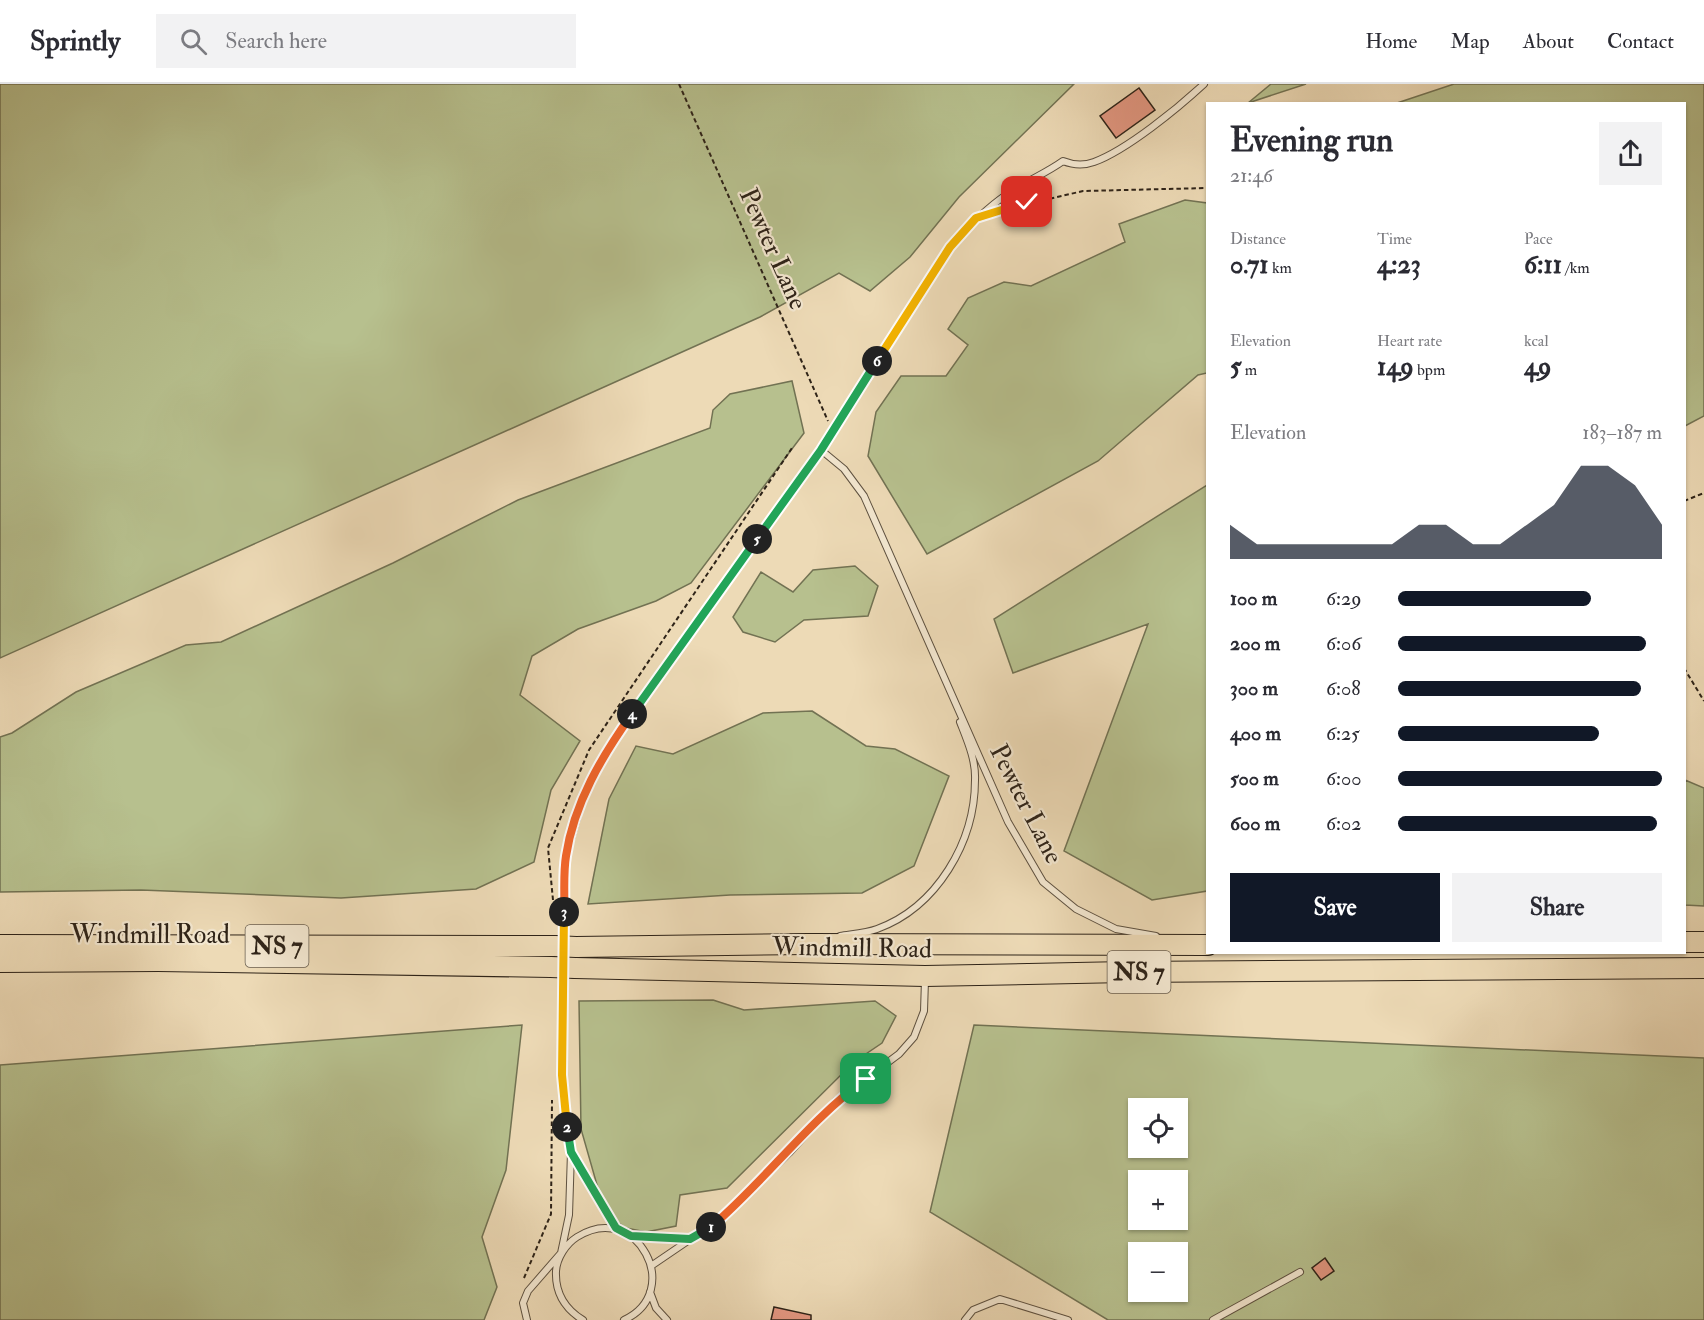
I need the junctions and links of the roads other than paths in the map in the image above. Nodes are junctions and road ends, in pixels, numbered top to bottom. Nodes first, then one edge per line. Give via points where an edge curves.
1 (1204, 84) edge
2 (821, 450) junction
3 (946, 679) junction
4 (1206, 939) edge
5 (1686, 942) edge
6 (1704, 942) edge
7 (0, 945) edge
8 (712, 945) junction
9 (1206, 945) edge
10 (0, 962) edge
11 (1704, 968) edge
12 (925, 976) junction
13 (571, 1152) junction
14 (616, 1228) junction
15 (631, 1236) junction
16 (690, 1239) junction
17 (561, 1253) junction
18 (651, 1266) junction
19 (1300, 1272) dead end
20 (650, 1292) junction
21 (571, 1316) edge
22 (527, 1320) edge
23 (583, 1320) edge
24 (624, 1320) edge
25 (667, 1320) edge
26 (965, 1320) edge
27 (1068, 1320) edge
28 (1213, 1320) edge

1 - 2 lane via 1130,142 1094,162 1075,165 1063,160 976,218 950,247
2 - 3 lane, Pewter Lane via 844,469 864,496
2 - 13 lane via 609,746 584,794 566,856 562,1075
3 - 4 lane, Pewter Lane via 1008,822 1043,882 1076,909 1116,928 1172,938
3 - 8 lane, Pewter Lane via 971,753 975,778 963,844 931,892 903,916 876,930
5 - 6 highway
7 - 8 highway, Windmill Road / NS 7, bridge
8 - 9 highway, Windmill Road / NS 7
10 - 12 highway, Windmill Road / NS 7, bridge via 158,961
11 - 12 highway, Windmill Road / NS 7
12 - 16 lane via 924,1011 914,1037 899,1054 836,1101 726,1215
13 - 14 lane
13 - 17 lane via 569,1215
14 - 15 lane
14 - 17 lane via 586,1231
15 - 16 lane
15 - 18 lane via 643,1247
16 - 18 lane
17 - 21 lane via 556,1285
17 - 22 lane via 528,1291 523,1303
18 - 20 lane
19 - 28 lane
20 - 24 lane via 643,1306
20 - 25 lane via 656,1308
21 - 23 lane
26 - 27 lane via 973,1310 1000,1299

